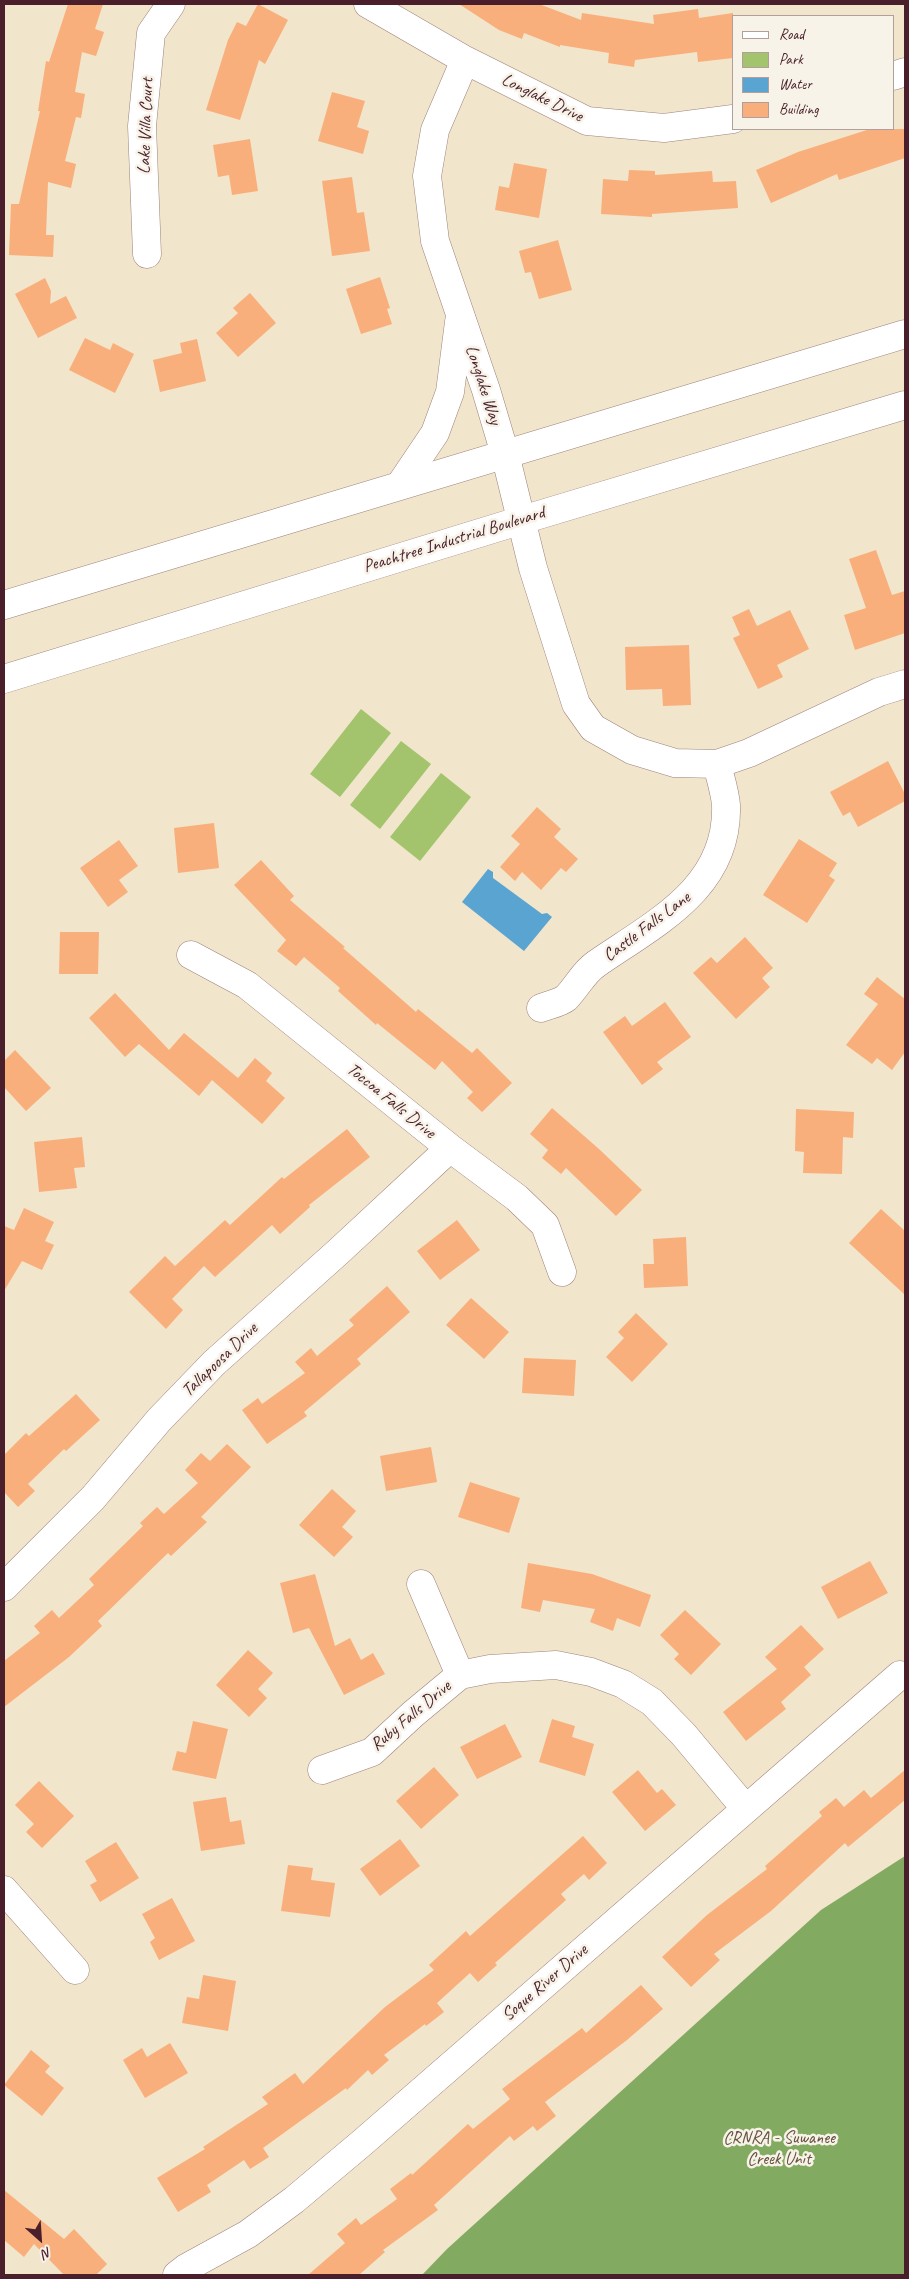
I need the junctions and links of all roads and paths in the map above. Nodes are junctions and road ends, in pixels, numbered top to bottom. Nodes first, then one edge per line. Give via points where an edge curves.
1 (171, 4) edge
2 (368, 4) edge
3 (465, 60) junction
4 (732, 119) edge
5 (147, 254) dead end
6 (460, 316) junction
7 (905, 334) edge
8 (905, 405) edge
9 (505, 454) junction
10 (400, 485) junction
11 (522, 520) junction
12 (4, 605) edge
13 (4, 679) edge
14 (905, 684) edge
15 (717, 764) junction
16 (191, 954) dead end
17 (541, 1008) dead end
18 (450, 1148) junction
19 (562, 1272) dead end
20 (421, 1584) dead end
21 (4, 1587) edge
22 (460, 1675) junction
23 (900, 1675) dead end
24 (322, 1770) dead end
25 (744, 1808) junction
26 (4, 1890) edge
27 (75, 1970) dead end
28 (178, 2275) edge

1 - 5 main road, Lake Villa Court via 151,33 142,126
2 - 3 main road, Longlake Drive
3 - 4 main road, Longlake Drive via 587,121 664,128
3 - 6 main road, Longlake Way via 435,130 427,176 434,241
6 - 9 main road, Longlake Way
6 - 10 main road, Longlake Way via 450,392 436,433
7 - 9 main road
8 - 11 main road, Peachtree Industrial Boulevard
9 - 10 main road
9 - 11 main road, Longlake Way
10 - 12 main road
11 - 13 main road, Peachtree Industrial Boulevard
11 - 15 main road, Longlake Way via 533,568 576,704 594,728 632,750 675,763
14 - 15 main road via 879,692 749,753
15 - 17 main road, Castle Falls Lane via 726,805 723,840 711,871 672,911 588,970 564,1000
16 - 18 main road, Toccoa Falls Drive via 247,985
18 - 19 main road, Toccoa Falls Drive via 517,1198 545,1225
18 - 21 main road, Tallapoosa Drive via 214,1363 159,1420 94,1498
20 - 22 main road
22 - 24 main road, Ruby Falls Drive via 372,1752
22 - 25 main road, Ruby Falls Drive via 527,1665 556,1666 591,1672 624,1684 652,1702 684,1735
23 - 25 main road, Soque River Drive
25 - 28 main road, Soque River Drive via 294,2200 248,2234
26 - 27 main road

